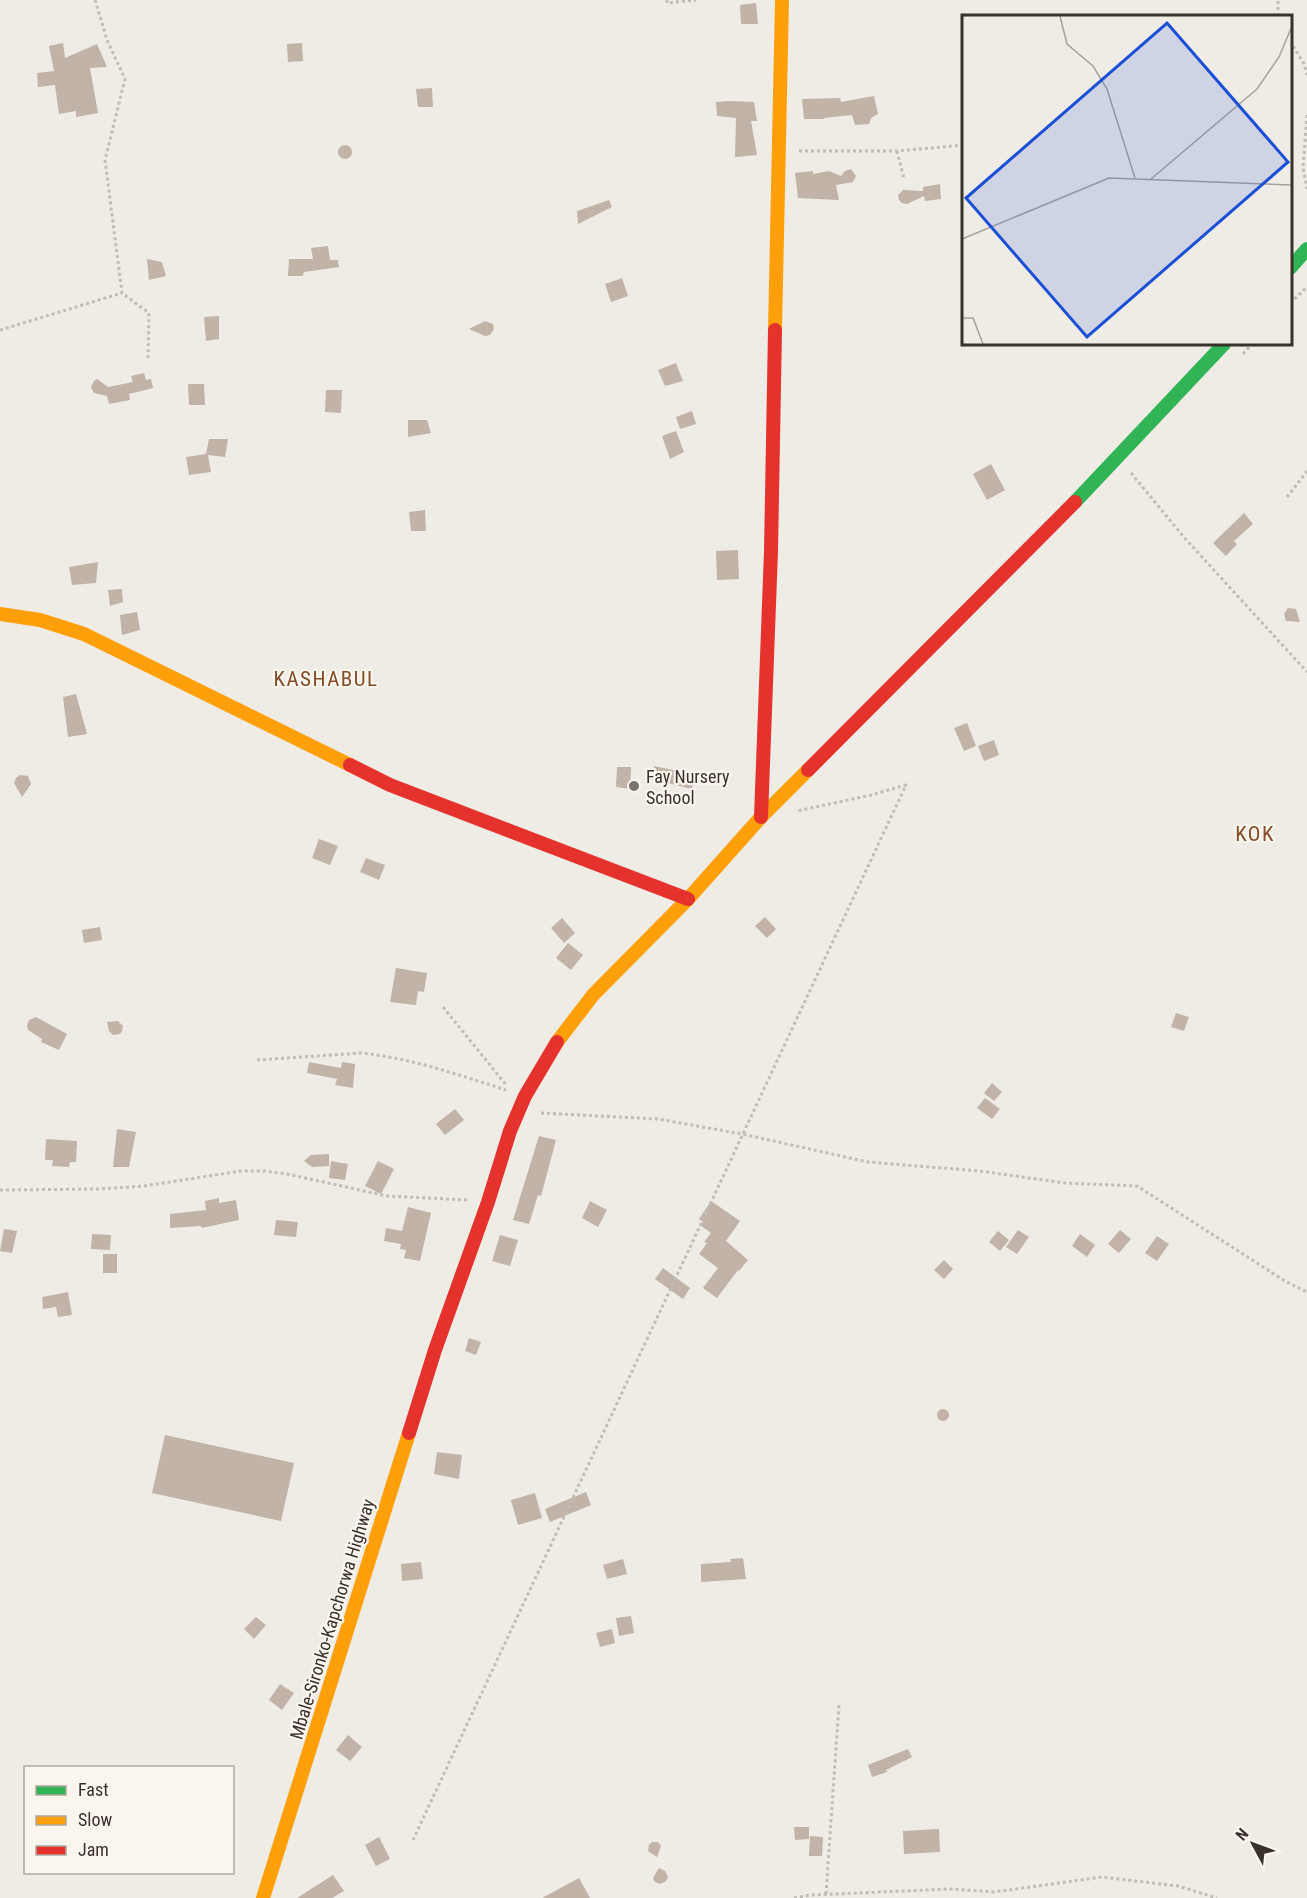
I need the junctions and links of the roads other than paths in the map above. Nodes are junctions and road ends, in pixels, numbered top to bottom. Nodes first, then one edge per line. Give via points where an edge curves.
1 (782, 0) edge
2 (1307, 249) edge
3 (1292, 266) edge
4 (1223, 345) edge
5 (0, 614) edge
6 (761, 817) junction
7 (688, 899) junction
8 (263, 1898) edge

1 - 6 main road via 771,551
2 - 3 main road
4 - 6 main road, Mbale-Sironko-Kapchorwa Highway via 1116,460
5 - 7 main road via 40,620 84,634 390,785
6 - 7 main road, Mbale-Sironko-Kapchorwa Highway
7 - 8 main road, Mbale-Sironko-Kapchorwa Highway via 579,1012 518,1111 435,1350

